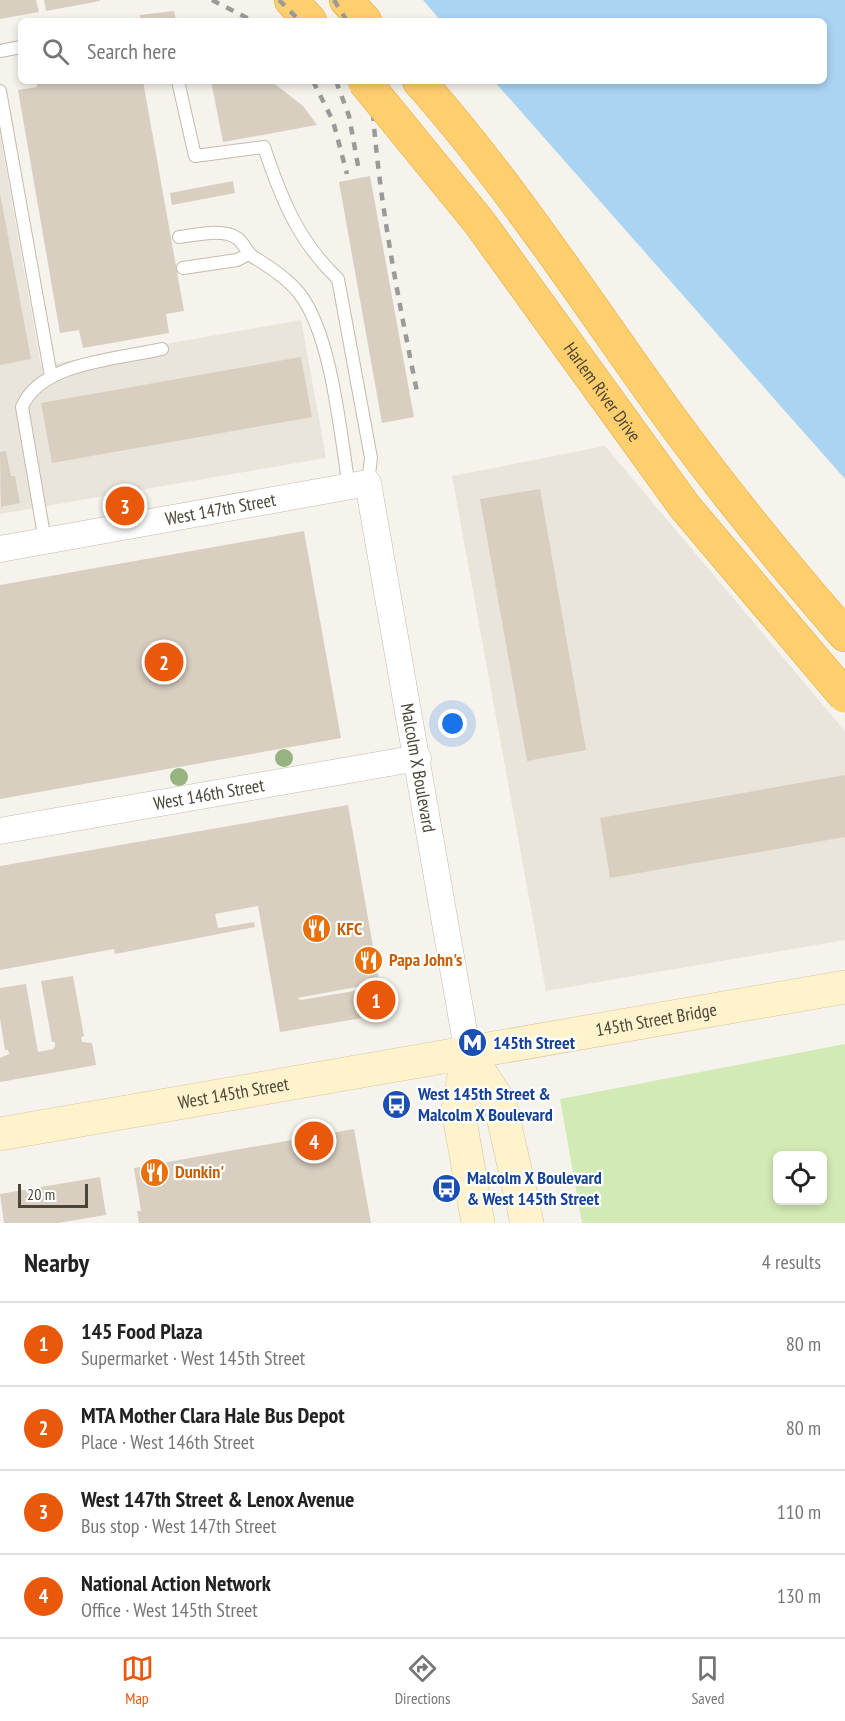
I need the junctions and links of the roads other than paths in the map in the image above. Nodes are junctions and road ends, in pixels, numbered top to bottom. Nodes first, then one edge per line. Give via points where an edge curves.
1 (291, 0) edge
2 (346, 0) edge
3 (307, 18) edge
4 (362, 18) edge
5 (18, 48) edge
6 (0, 51) edge
7 (179, 84) edge
8 (366, 84) edge
9 (421, 84) edge
10 (0, 91) edge
11 (179, 237) dead end
12 (249, 254) junction
13 (183, 268) dead end
14 (162, 350) dead end
15 (51, 376) junction
16 (358, 485) junction
17 (45, 541) junction
18 (0, 549) edge
19 (845, 635) edge
20 (845, 696) edge
21 (418, 758) junction
22 (0, 831) edge
23 (845, 987) edge
24 (468, 1054) junction
25 (0, 1134) edge
26 (478, 1223) edge
27 (527, 1223) edge

1 - 3 highway
2 - 4 highway
5 - 6 lane
7 - 16 lane via 195,156 264,147 282,202 317,259 338,279 371,458
8 - 20 highway, Harlem River Drive, bridge via 479,222 685,507
9 - 19 highway via 527,216 719,483
10 - 15 lane
11 - 12 lane via 228,233 240,239
12 - 13 lane via 237,260
12 - 16 lane via 291,284 319,326
14 - 15 lane
15 - 17 lane via 27,393 22,407
16 - 17 street, West 147th Street
16 - 21 street, Malcolm X Boulevard
17 - 18 street, West 147th Street
21 - 22 street, West 146th Street
21 - 24 street, Malcolm X Boulevard
23 - 24 main road, 145th Street Bridge
24 - 25 main road, West 145th Street
24 - 26 main road, Malcolm X Boulevard via 458,1109
24 - 27 main road, Malcolm X Boulevard via 500,1102

